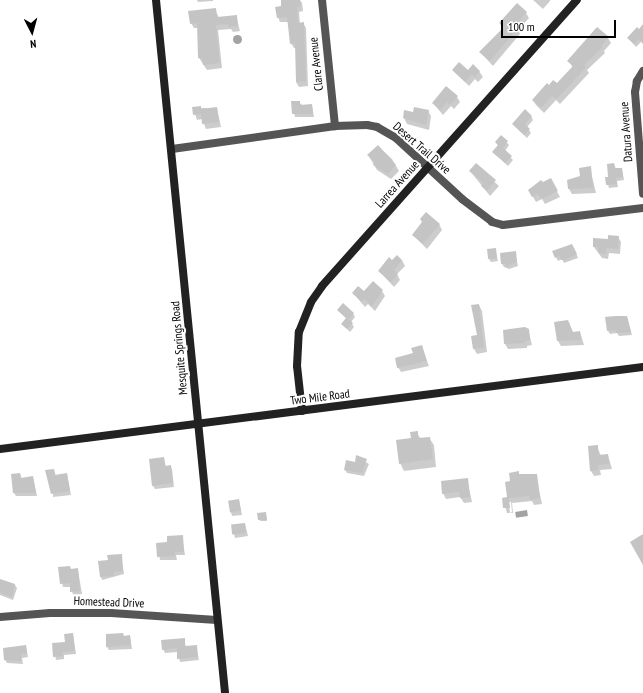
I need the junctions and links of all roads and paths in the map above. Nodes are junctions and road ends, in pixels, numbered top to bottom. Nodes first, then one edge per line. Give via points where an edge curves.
1 (156, 0) edge
2 (322, 0) edge
3 (577, 0) edge
4 (643, 71) edge
5 (335, 126) junction
6 (172, 148) junction
7 (427, 168) junction
8 (643, 194) edge
9 (643, 208) edge
10 (643, 367) edge
11 (302, 411) junction
12 (198, 423) junction
13 (0, 449) edge
14 (0, 617) edge
15 (217, 620) junction
16 (225, 693) edge

1 - 6 main road, Mesquite Springs Road
2 - 5 street, Clare Avenue
3 - 7 main road, Larrea Avenue
4 - 8 street, Datura Avenue via 637,81 635,92
5 - 6 street, Desert Trail Drive
5 - 7 street, Desert Trail Drive via 377,127 396,138
6 - 12 main road, Mesquite Springs Road
7 - 9 street, Desert Trail Drive via 482,216 503,224
7 - 11 main road, Larrea Avenue via 334,271 311,302 300,332 298,349
10 - 11 main road, Two Mile Road
11 - 12 main road, Two Mile Road
12 - 13 main road, Two Mile Road
12 - 15 main road, Mesquite Springs Road
14 - 15 street, Homestead Drive via 50,613 111,613
15 - 16 main road, Mesquite Springs Road

